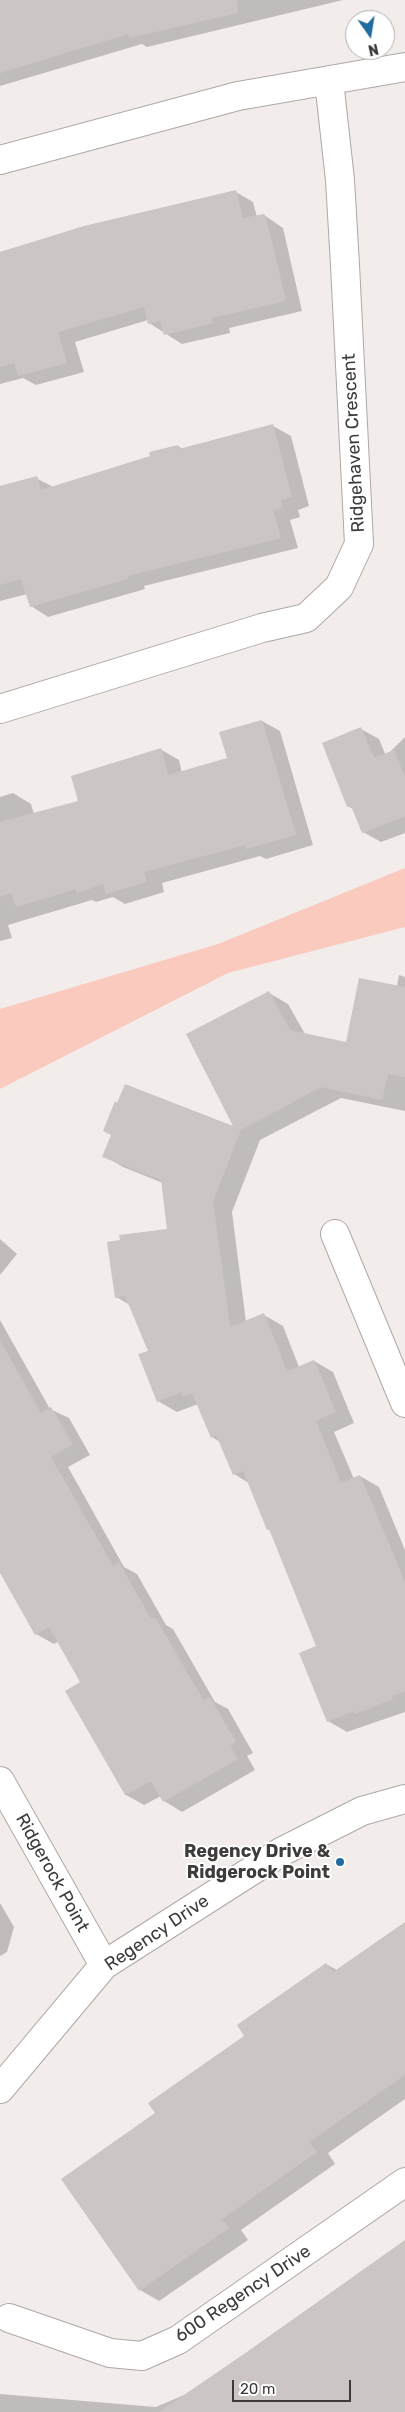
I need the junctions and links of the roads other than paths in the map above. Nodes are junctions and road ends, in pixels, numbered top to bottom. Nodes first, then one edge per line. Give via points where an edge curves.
1 (405, 67) edge
2 (330, 81) junction
3 (0, 160) edge
4 (0, 709) edge
5 (335, 1234) dead end
6 (405, 1403) edge
7 (0, 1781) edge
8 (405, 1799) edge
9 (104, 1965) junction
10 (0, 2089) edge
11 (405, 2182) edge
12 (9, 2318) dead end

1 - 2 street
2 - 3 street via 238,96
2 - 4 street, Ridgehaven Crescent via 345,265 359,544 339,587 306,618 262,628
5 - 6 street
7 - 9 street, Ridgerock Point
8 - 9 street, Regency Drive via 362,1811 281,1852
9 - 10 street, Regency Drive
11 - 12 street, 600 Regency Drive via 178,2340 142,2356 110,2353

